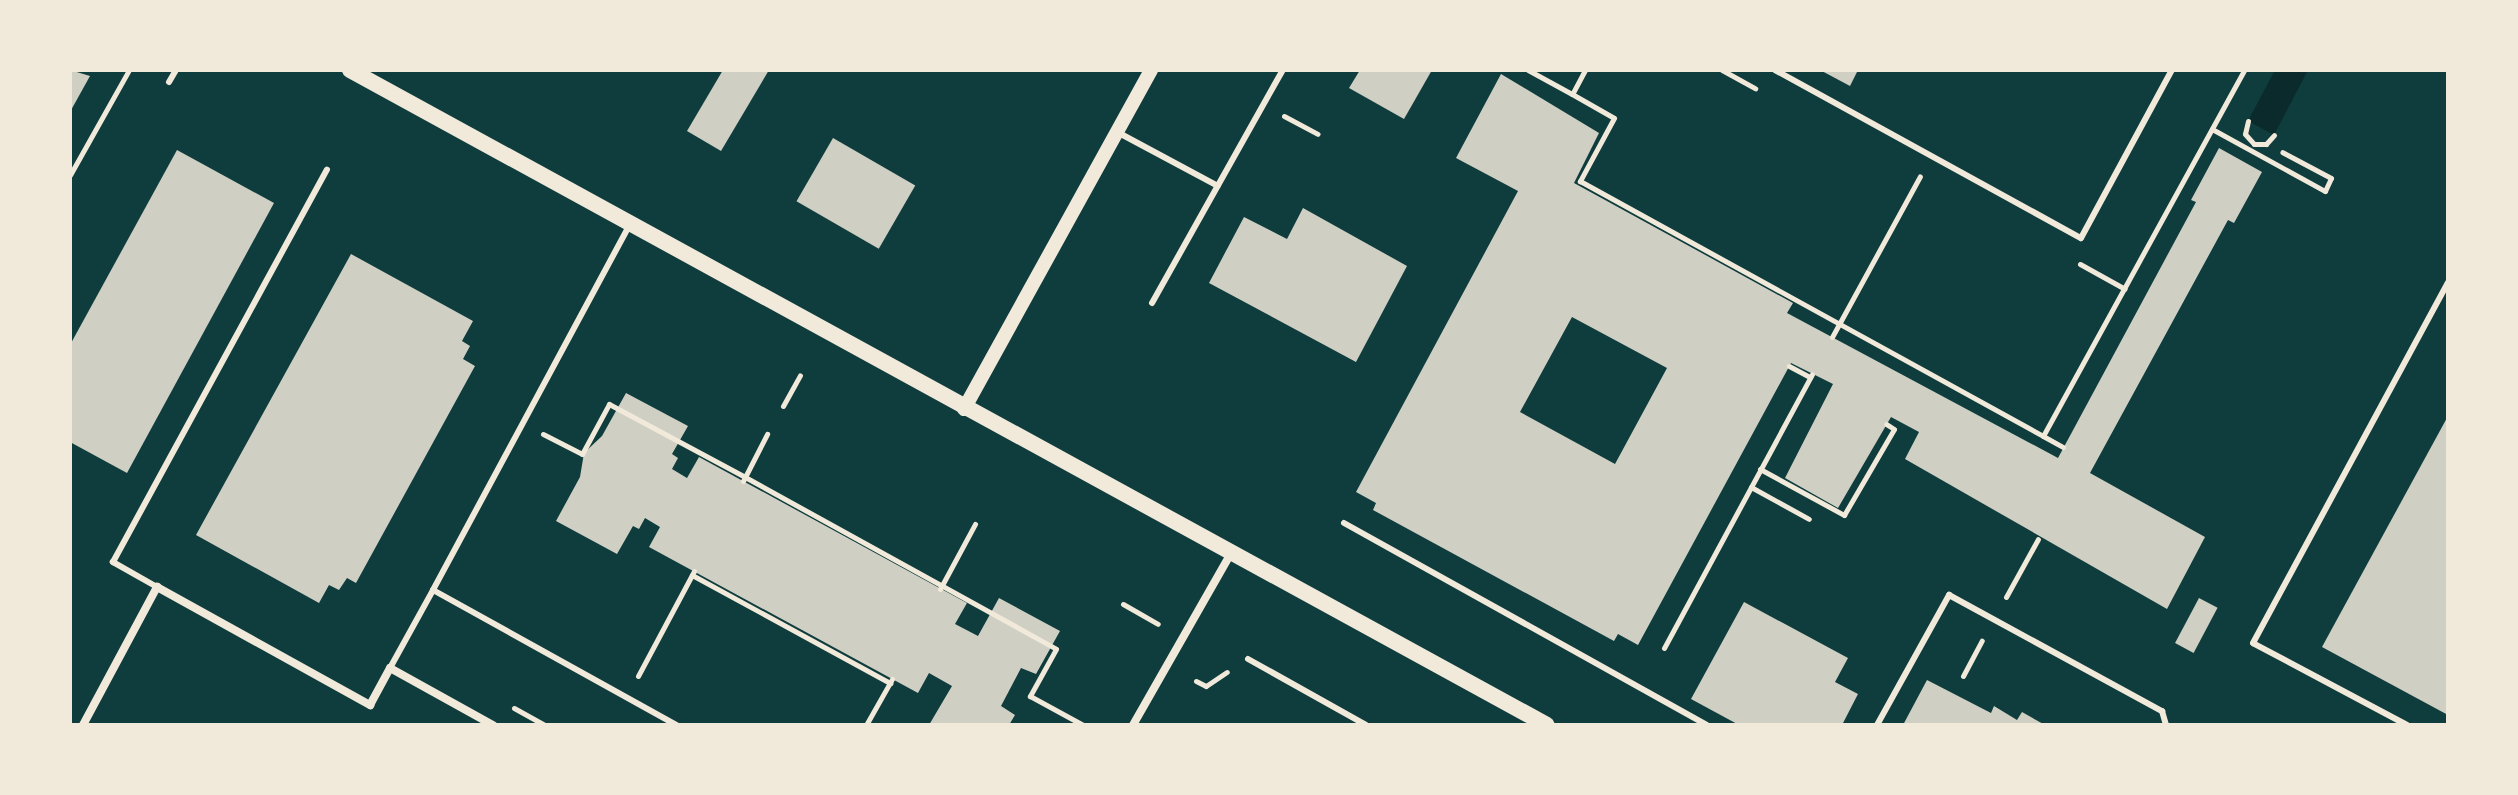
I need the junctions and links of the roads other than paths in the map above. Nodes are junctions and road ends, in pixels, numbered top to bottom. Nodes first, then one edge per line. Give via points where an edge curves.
1 (176, 70) edge
2 (350, 70) edge
3 (1151, 70) edge
4 (1283, 70) edge
5 (1775, 70) edge
6 (2172, 70) edge
7 (169, 82) dead end
8 (1117, 132) junction
9 (327, 170) dead end
10 (1218, 186) junction
11 (629, 226) junction
12 (2448, 282) edge
13 (1152, 303) dead end
14 (964, 409) junction
15 (1344, 523) dead end
16 (1231, 552) junction
17 (157, 587) junction
18 (433, 590) junction
19 (1248, 659) dead end
20 (390, 668) junction
21 (83, 725) edge
22 (493, 725) edge
23 (677, 725) edge
24 (1133, 725) edge
25 (1366, 725) edge
26 (1547, 725) edge
27 (1707, 725) edge
28 (1877, 725) edge
29 (2166, 725) edge
30 (2407, 725) edge

1 - 7 lane
2 - 11 main road
3 - 8 street
4 - 10 lane
5 - 6 lane via 2081,238
8 - 10 lane
8 - 14 street
9 - 17 lane via 113,562
10 - 13 lane
11 - 14 main road
11 - 18 lane
12 - 30 lane via 2253,643
14 - 16 main road
15 - 27 lane
16 - 24 street
16 - 26 main road
17 - 20 street via 370,705
17 - 21 street
18 - 20 lane
18 - 23 lane
19 - 25 lane
20 - 22 street
28 - 29 lane via 1949,595 2162,711

